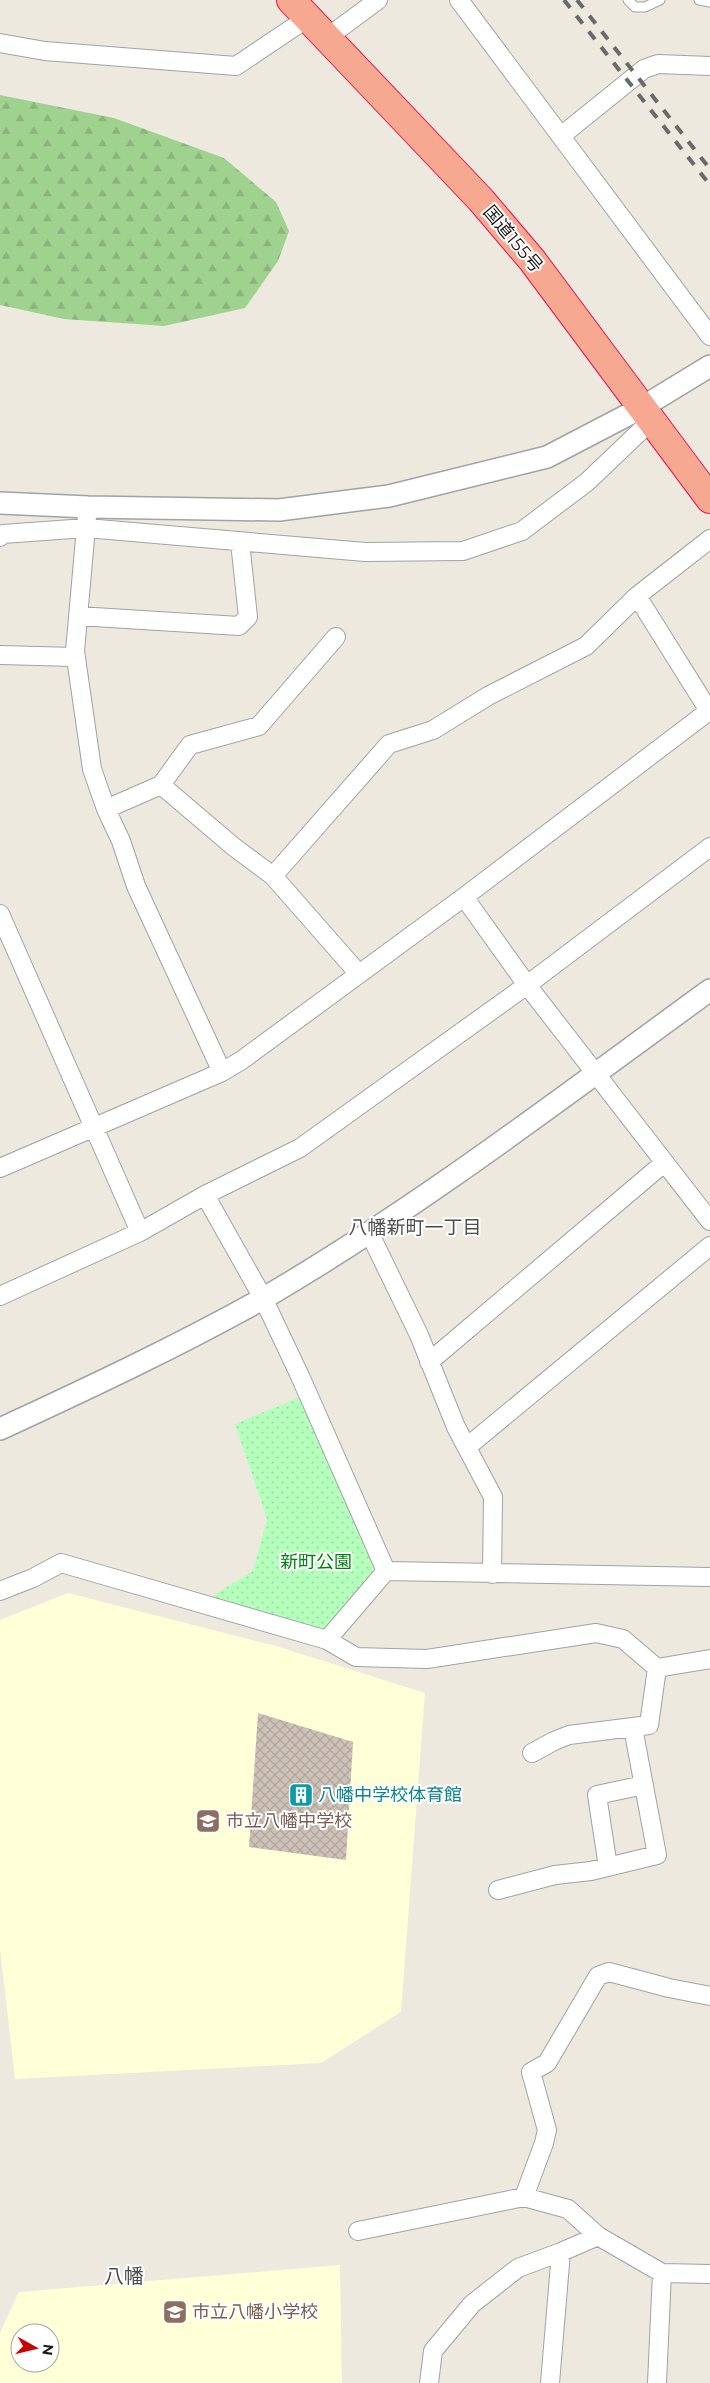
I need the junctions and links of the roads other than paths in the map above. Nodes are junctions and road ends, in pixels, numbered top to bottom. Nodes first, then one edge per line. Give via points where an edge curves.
1 (378, 0) edge
2 (459, 0) edge
3 (628, 0) edge
4 (660, 0) edge
5 (700, 0) edge
6 (710, 2) edge
7 (300, 9) edge
8 (328, 37) junction
9 (0, 43) edge
10 (710, 66) edge
11 (561, 136) junction
12 (710, 336) edge
13 (710, 366) edge
14 (646, 414) junction
15 (710, 499) edge
16 (0, 504) edge
17 (87, 518) junction
18 (0, 537) edge
19 (710, 539) edge
20 (240, 542) junction
21 (636, 596) junction
22 (78, 616) junction
23 (336, 637) dead end
24 (0, 655) edge
25 (75, 657) junction
26 (709, 712) edge
27 (161, 785) junction
28 (106, 808) junction
29 (710, 846) edge
30 (273, 876) junction
31 (464, 897) junction
32 (0, 914) edge
33 (359, 974) junction
34 (527, 985) junction
35 (710, 990) edge
36 (222, 1072) junction
37 (596, 1072) junction
38 (93, 1126) junction
39 (664, 1163) junction
40 (0, 1168) edge
41 (205, 1195) junction
42 (710, 1221) edge
43 (140, 1232) junction
44 (369, 1232) junction
45 (710, 1246) edge
46 (0, 1296) edge
47 (263, 1298) junction
48 (429, 1362) junction
49 (0, 1429) edge
50 (467, 1447) junction
51 (386, 1571) junction
52 (492, 1574) junction
53 (710, 1577) edge
54 (0, 1591) edge
55 (327, 1640) junction
56 (710, 1660) edge
57 (657, 1668) junction
58 (633, 1728) junction
59 (532, 1753) dead end
60 (644, 1785) junction
61 (608, 1867) junction
62 (498, 1890) dead end
63 (710, 1996) edge
64 (524, 2197) junction
65 (358, 2231) dead end
66 (598, 2236) junction
67 (561, 2252) junction
68 (662, 2273) junction
69 (710, 2274) edge
70 (429, 2383) edge
71 (550, 2383) edge
72 (657, 2383) edge

1 - 8 street
2 - 11 street
3 - 4 lane via 635,7 646,7
5 - 6 lane
7 - 8 highway, 国道155号
7 - 9 street via 236,66 45,51
8 - 14 highway, 国道155号 via 481,200 532,260
10 - 11 street via 658,64 644,68
11 - 12 street
13 - 14 street
14 - 15 highway, 国道155号
14 - 17 street via 547,457 389,496 278,510
14 - 20 street via 587,482 522,531 463,551 364,552
16 - 17 street
17 - 18 street
17 - 20 street
17 - 22 street
19 - 21 street
20 - 22 street via 248,617 239,626
21 - 26 street
21 - 30 street via 586,646 488,696 433,730 389,744
22 - 25 street
23 - 27 street via 259,726 190,745
24 - 25 street
25 - 28 street via 92,769
26 - 31 street
27 - 28 street
27 - 30 street
28 - 36 street via 136,886
29 - 34 street
30 - 33 street
31 - 33 street
31 - 34 street
32 - 38 street
33 - 36 street
34 - 37 street
34 - 41 street via 300,1148
35 - 37 street
36 - 38 street
37 - 39 street
37 - 44 street via 458,1174
38 - 40 street
38 - 43 street
39 - 42 street
39 - 48 street
41 - 43 street
41 - 47 street
43 - 46 street
44 - 47 street
44 - 48 street
45 - 50 street
47 - 49 street via 108,1380
47 - 51 street
48 - 50 street
50 - 52 street via 493,1497
51 - 52 street
51 - 55 street
52 - 53 street
54 - 55 street via 61,1563
55 - 57 street via 356,1657 427,1659 596,1633 623,1639
56 - 57 street
57 - 58 street via 650,1725
58 - 59 street via 569,1736 554,1740
58 - 60 street
60 - 61 street via 597,1796
60 - 61 street via 657,1855
61 - 62 street via 555,1875
63 - 64 street via 609,1972 598,1976 547,2063 531,2072 547,2130
64 - 65 street
64 - 66 street via 568,2209
66 - 67 street
66 - 68 street
67 - 70 street via 518,2268 472,2304 433,2351
67 - 71 street
68 - 69 street
68 - 72 street

